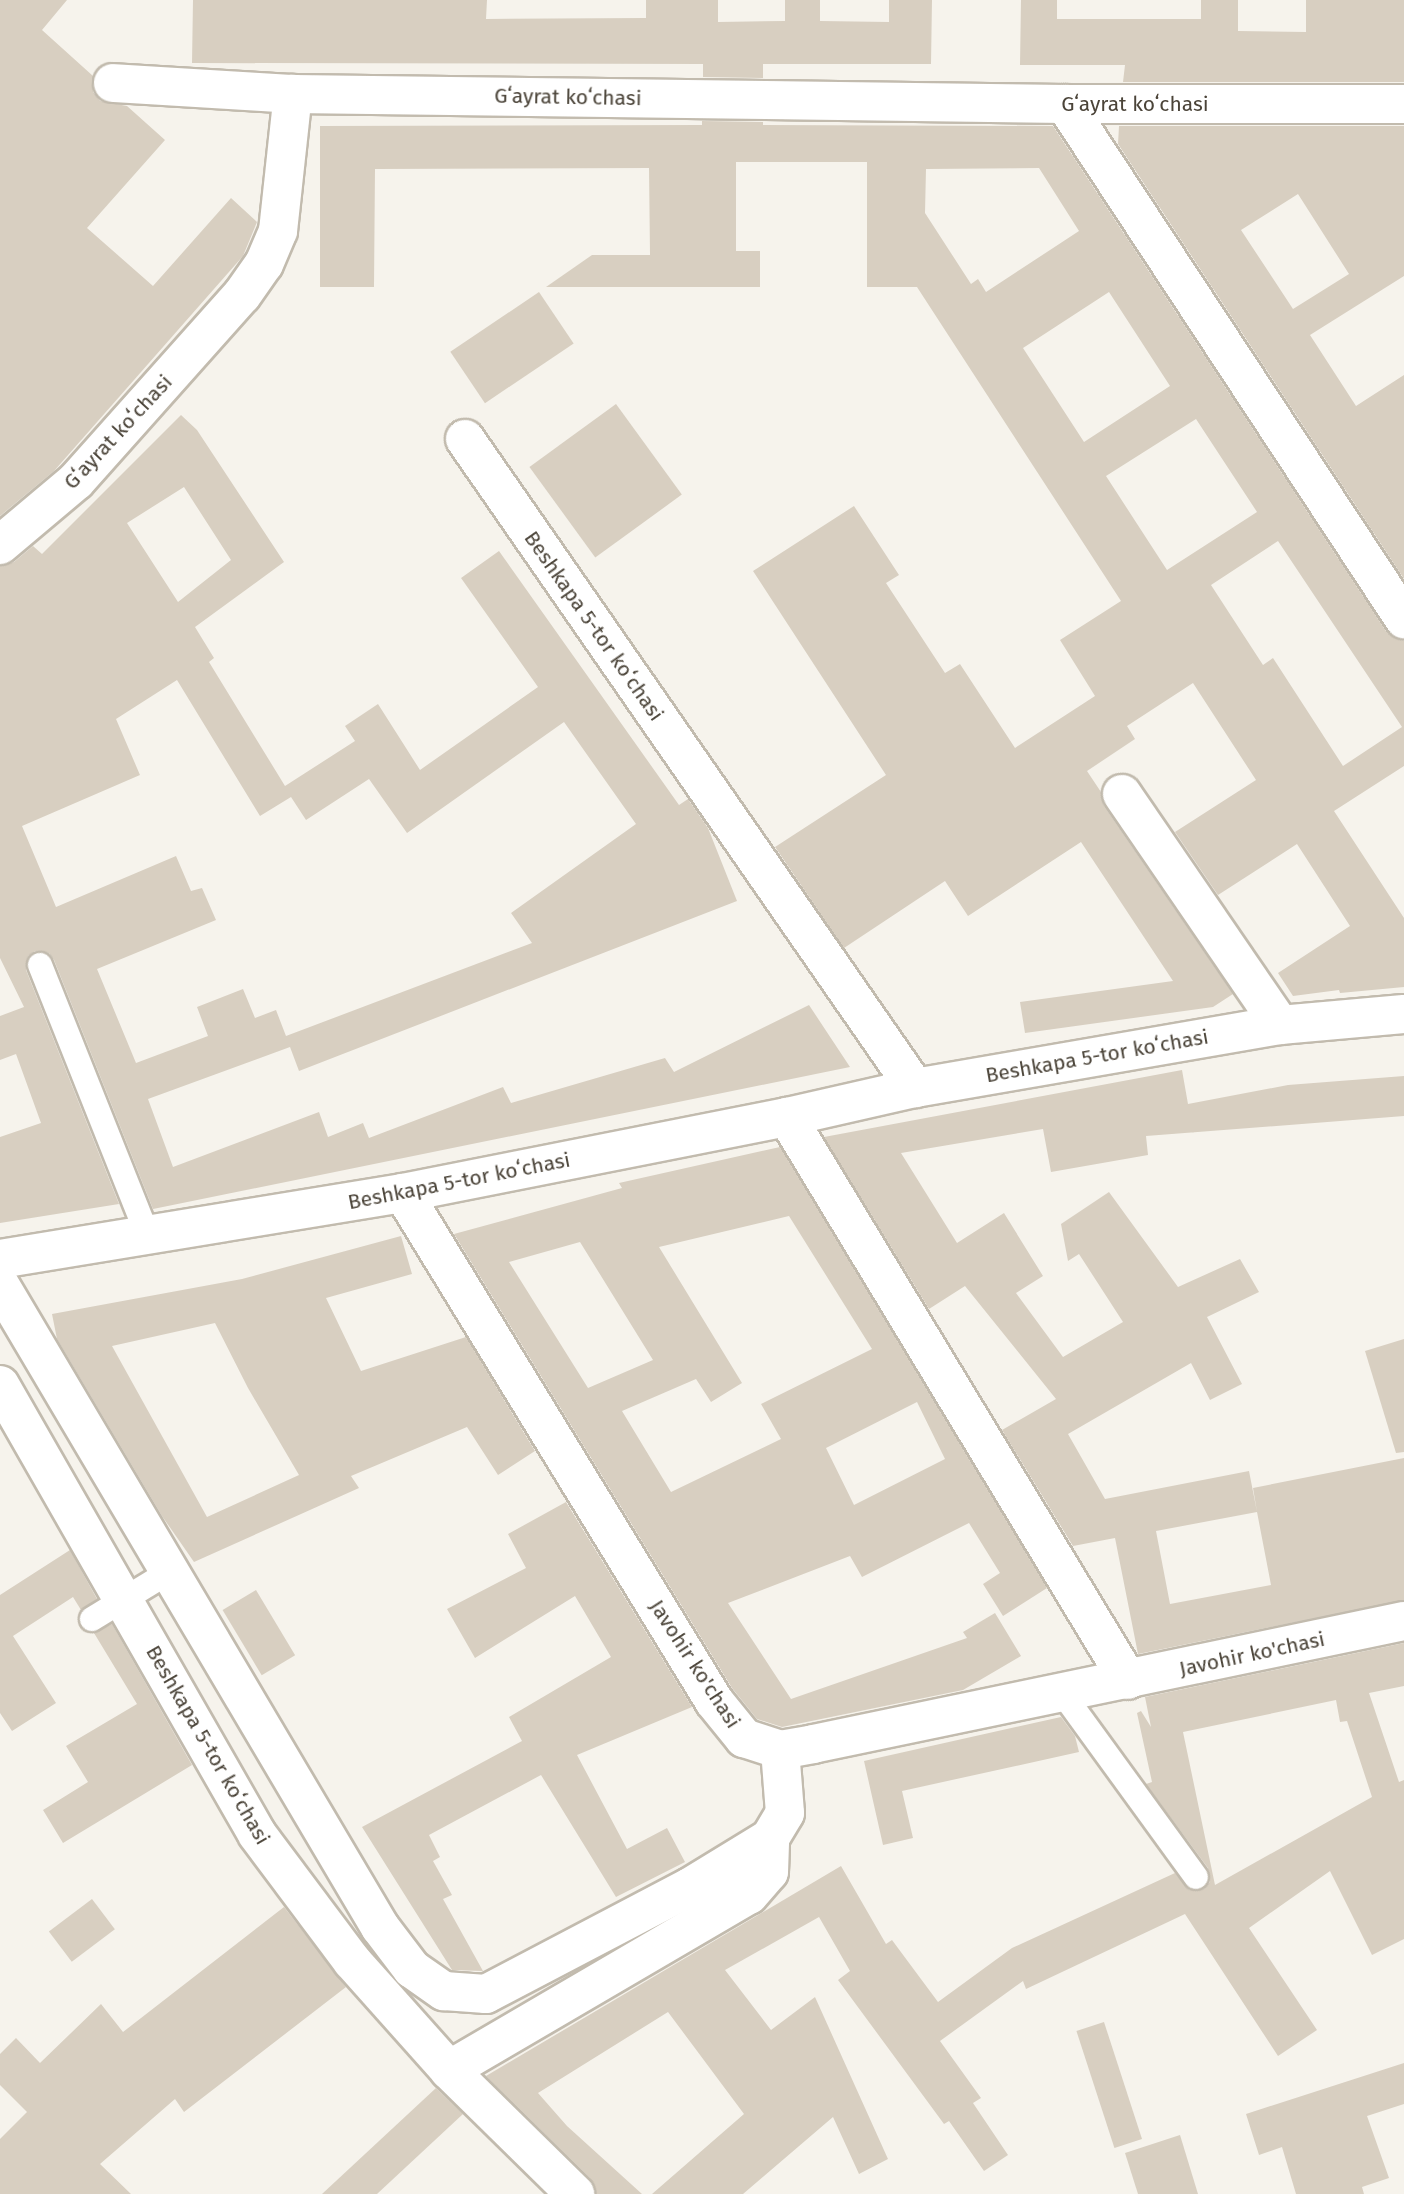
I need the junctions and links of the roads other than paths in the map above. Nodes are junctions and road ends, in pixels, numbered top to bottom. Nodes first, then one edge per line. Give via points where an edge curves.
1 (113, 83) dead end
2 (293, 94) junction
3 (1065, 104) junction
4 (1404, 104) edge
5 (465, 439) dead end
6 (0, 545) edge
7 (1404, 619) edge
8 (1122, 794) dead end
9 (40, 965) dead end
10 (1404, 1014) edge
11 (1280, 1025) junction
12 (915, 1088) junction
13 (787, 1118) junction
14 (403, 1193) junction
15 (148, 1237) junction
16 (0, 1259) edge
17 (0, 1284) edge
18 (0, 1385) edge
19 (169, 1572) junction
20 (108, 1609) junction
21 (1404, 1622) edge
22 (1128, 1680) junction
23 (1063, 1694) junction
24 (780, 1750) junction
25 (770, 1838) junction
26 (1196, 1877) dead end
27 (449, 2070) junction
28 (575, 2194) edge

1 - 2 street
2 - 3 street, Gʻayrat koʻchasi
2 - 6 street, Gʻayrat koʻchasi via 278,231 264,264 242,295 75,481
3 - 4 street, Gʻayrat koʻchasi
3 - 7 street
5 - 12 street, Beshkapa 5-tor koʻchasi
8 - 11 street
9 - 15 lane
10 - 11 street, Beshkapa 5-tor koʻchasi
11 - 12 street, Beshkapa 5-tor koʻchasi
12 - 13 street, Beshkapa 5-tor koʻchasi
13 - 14 street, Beshkapa 5-tor koʻchasi
13 - 22 street
14 - 15 street, Beshkapa 5-tor koʻchasi
14 - 24 street, Javohir ko'chasi via 714,1701 744,1738
15 - 16 street, Beshkapa 5-tor koʻchasi
17 - 19 street
18 - 20 street, Beshkapa 5-tor koʻchasi
19 - 20 lane
19 - 25 street via 380,1927 412,1969 444,1992 486,1994 690,1887
20 - 27 street, Beshkapa 5-tor koʻchasi via 257,1834 352,1961
21 - 22 street, Javohir ko'chasi
22 - 23 street, Javohir ko'chasi
23 - 24 street, Javohir ko'chasi
23 - 26 lane
24 - 25 street via 785,1812
25 - 27 street via 769,1872 749,1895
27 - 28 street, Beshkapa 5-tor koʻchasi

